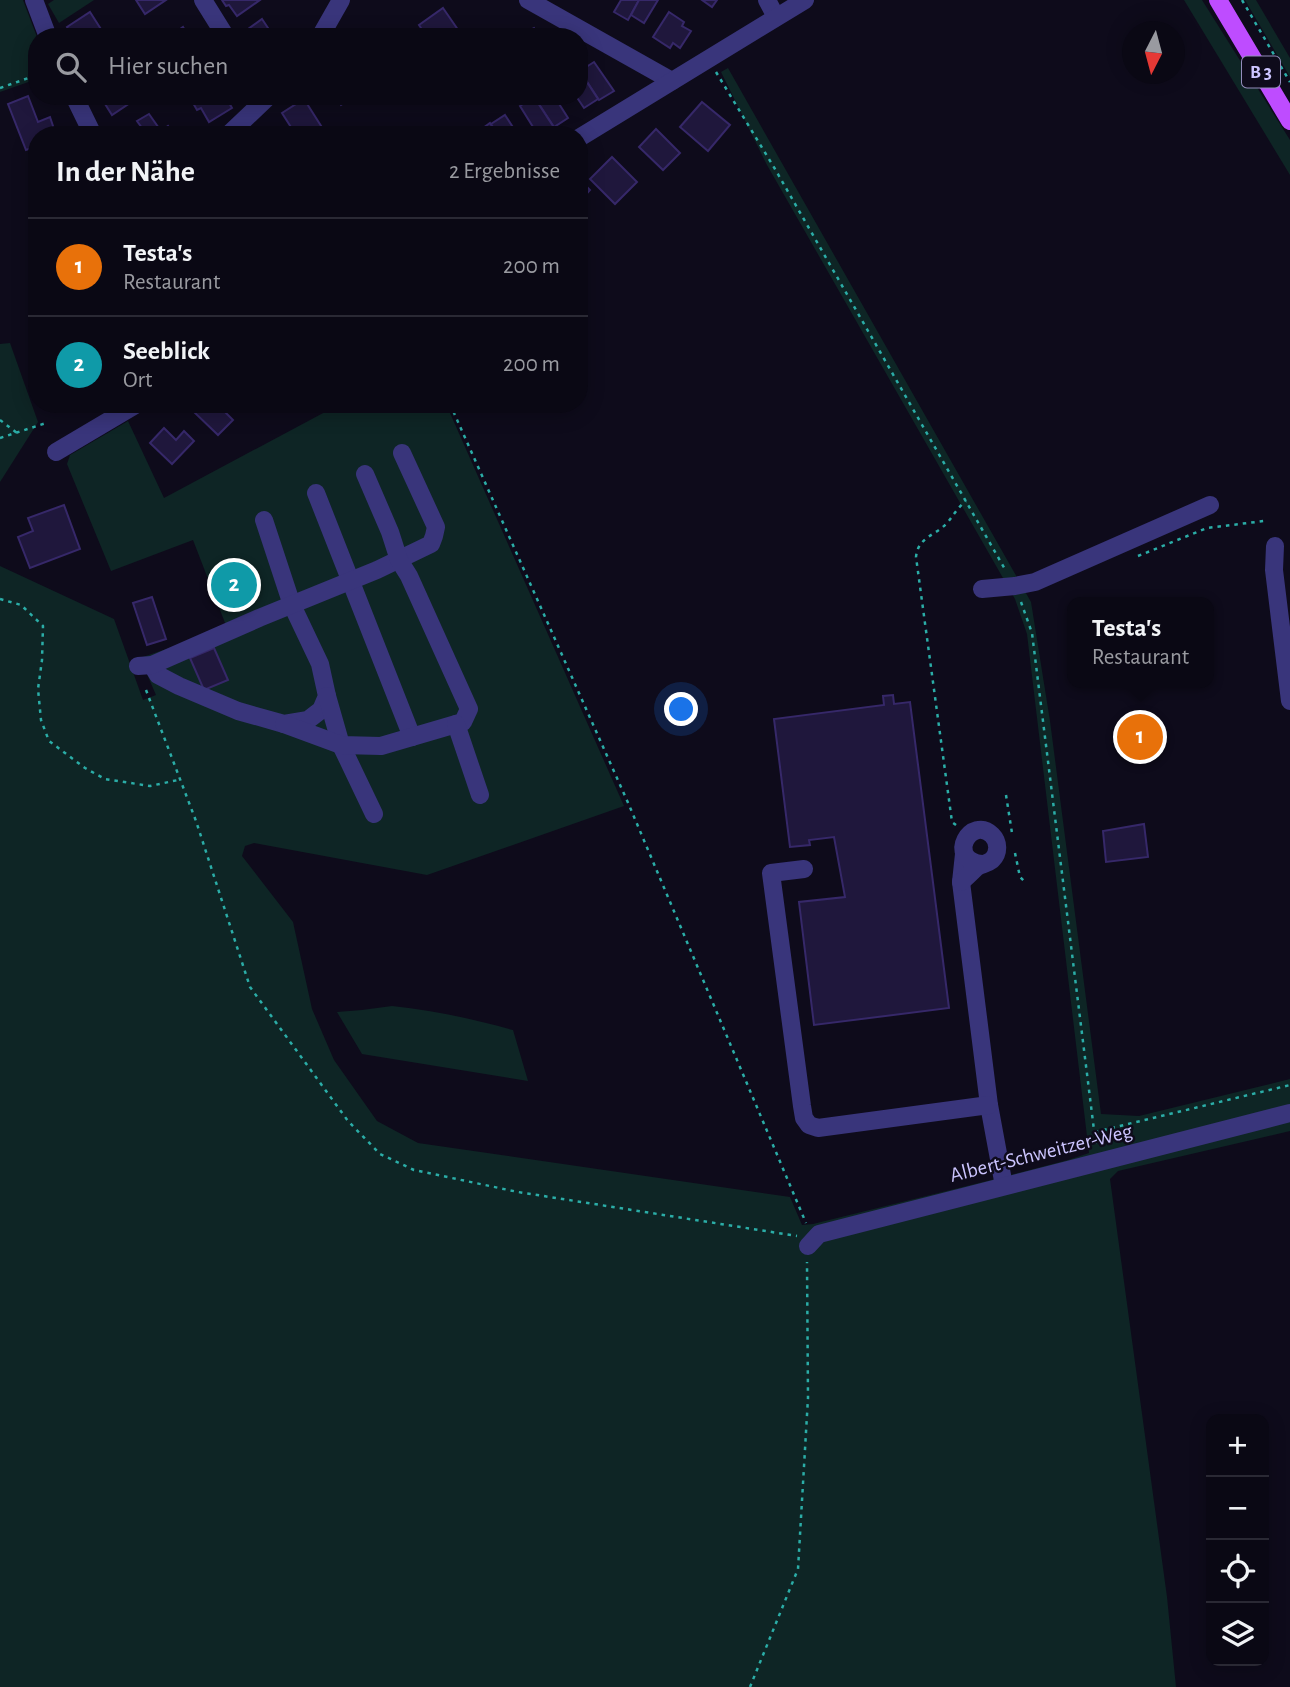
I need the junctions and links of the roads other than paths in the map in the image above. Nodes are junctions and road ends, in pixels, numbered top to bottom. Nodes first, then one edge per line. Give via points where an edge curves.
1 (34, 0) edge
2 (203, 0) edge
3 (341, 0) edge
4 (528, 0) edge
5 (767, 0) edge
6 (805, 0) edge
7 (1218, 0) edge
8 (776, 18) junction
9 (45, 28) edge
10 (220, 28) edge
11 (325, 28) edge
12 (578, 28) edge
13 (588, 34) edge
14 (672, 81) junction
15 (78, 105) edge
16 (258, 105) edge
17 (1290, 121) edge
18 (89, 126) edge
19 (237, 126) edge
20 (588, 132) edge
21 (122, 413) edge
22 (56, 452) dead end
23 (402, 453) dead end
24 (365, 474) dead end
25 (316, 494) dead end
26 (1210, 505) dead end
27 (264, 520) dead end
28 (1275, 546) dead end
29 (399, 560) junction
30 (351, 581) junction
31 (982, 589) dead end
32 (292, 605) junction
33 (327, 696) junction
34 (1290, 701) edge
35 (284, 724) junction
36 (456, 724) junction
37 (412, 737) junction
38 (341, 745) junction
39 (480, 795) dead end
40 (374, 814) dead end
41 (964, 854) junction
42 (981, 864) junction
43 (804, 869) dead end
44 (961, 882) junction
45 (989, 1105) junction
46 (1290, 1113) edge
47 (1004, 1186) junction
48 (807, 1241) road end

1 - 9 street
2 - 10 street
3 - 11 street
4 - 12 street
5 - 8 street
6 - 8 street
7 - 17 main road, B 3
8 - 14 street
13 - 14 street
14 - 20 street
15 - 18 street
16 - 19 street
21 - 22 street
23 - 29 street via 436,527 431,544
24 - 29 street
25 - 30 street
26 - 31 street via 1035,582
27 - 32 street
28 - 34 street
29 - 30 street
29 - 36 street via 469,709 463,722
30 - 32 street
30 - 37 street
32 - 33 street via 320,664
32 - 35 street via 145,665 238,711
33 - 35 street via 321,710 308,720
33 - 38 street
35 - 38 street
36 - 37 street
36 - 39 street
37 - 38 street via 381,746
38 - 40 street
41 - 42 street
41 - 42 street via 963,844 972,832 992,834 997,843 994,858
41 - 44 street
42 - 44 street
43 - 45 street via 771,873 802,1106 809,1125 818,1128
44 - 45 street
45 - 47 street
46 - 47 street, Albert-Schweitzer-Weg
47 - 48 street, Albert-Schweitzer-Weg via 819,1234

